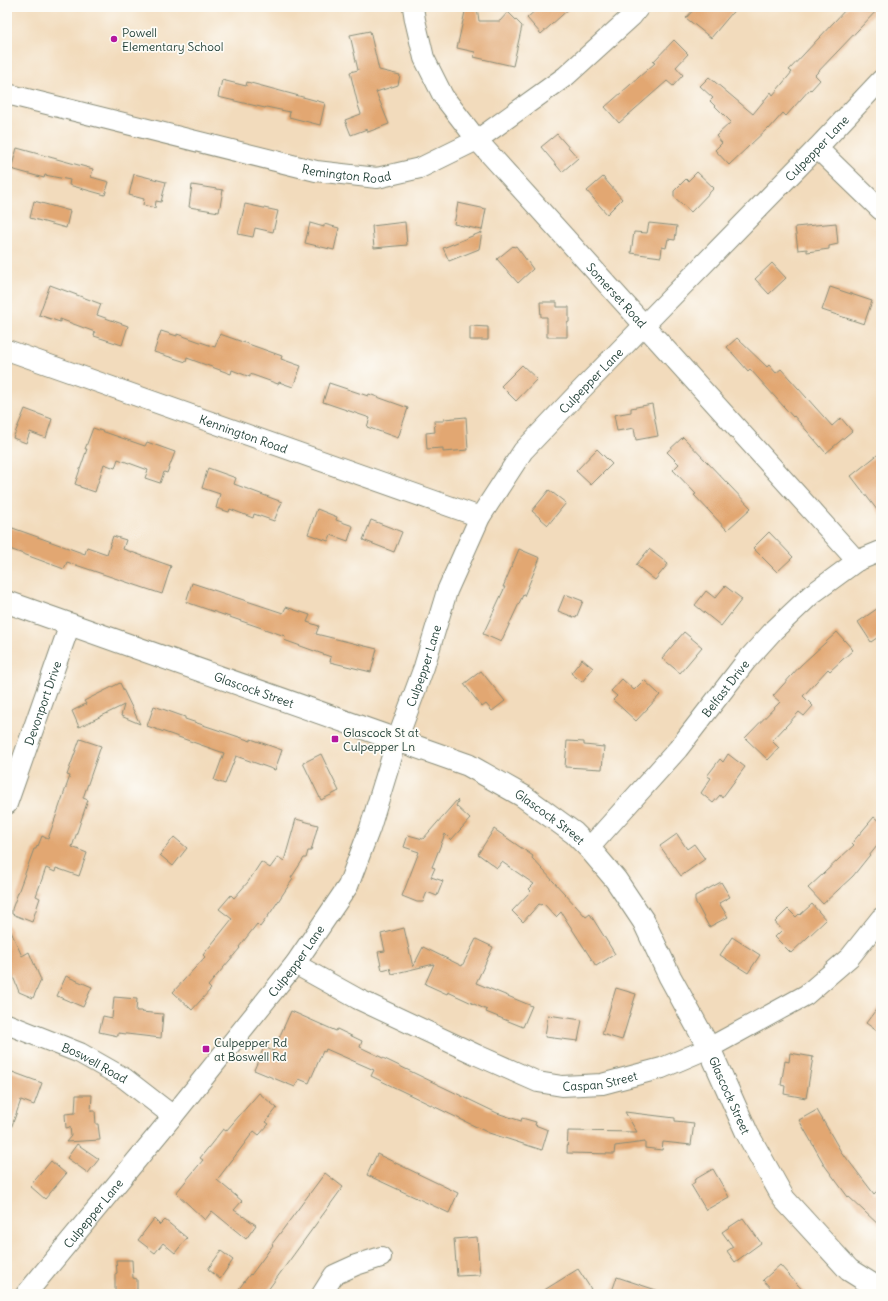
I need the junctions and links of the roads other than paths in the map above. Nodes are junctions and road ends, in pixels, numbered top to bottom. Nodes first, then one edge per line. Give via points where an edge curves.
1 (413, 7) edge
2 (639, 7) edge
3 (881, 80) edge
4 (7, 94) edge
5 (477, 140) junction
6 (817, 148) junction
7 (881, 210) edge
8 (644, 326) junction
9 (7, 350) edge
10 (480, 517) junction
11 (881, 551) edge
12 (856, 561) junction
13 (7, 602) edge
14 (70, 624) junction
15 (397, 740) junction
16 (7, 804) edge
17 (589, 848) junction
18 (881, 918) edge
19 (295, 964) junction
20 (7, 1024) edge
21 (709, 1048) junction
22 (173, 1116) junction
23 (381, 1257) dead end
24 (881, 1290) edge
25 (26, 1294) edge
26 (322, 1294) edge

1 - 5 street, Somerset Road via 424,58 443,96
2 - 5 street, Remington Road via 566,76
3 - 6 street, Culpepper Lane
4 - 5 street, Remington Road via 316,171 377,178 420,168
5 - 8 street, Somerset Road
6 - 7 street
6 - 8 street, Culpepper Lane
8 - 10 street, Culpepper Lane via 523,451
8 - 12 street, Somerset Road
9 - 10 street, Kennington Road
10 - 15 street, Culpepper Lane via 447,591 424,667
11 - 12 street, Belfast Drive
12 - 17 street, Belfast Drive via 812,594 746,660 678,749
13 - 14 street, Glascock Street
14 - 15 street, Glascock Street
14 - 16 street, Devonport Drive
15 - 17 street, Glascock Street via 468,765 523,796 574,833
15 - 19 street, Culpepper Lane via 370,828 348,886
17 - 21 street, Glascock Street via 616,880 644,922 670,977
18 - 21 street, Caspan Street via 850,957 806,995
19 - 21 street, Caspan Street via 358,999 538,1082 562,1086 602,1084 662,1068
19 - 22 street, Culpepper Lane
20 - 22 street, Boswell Road via 80,1053 124,1078
21 - 24 street, Glascock Street via 747,1133 784,1199 849,1270
22 - 25 street, Culpepper Lane
23 - 26 street via 334,1275

